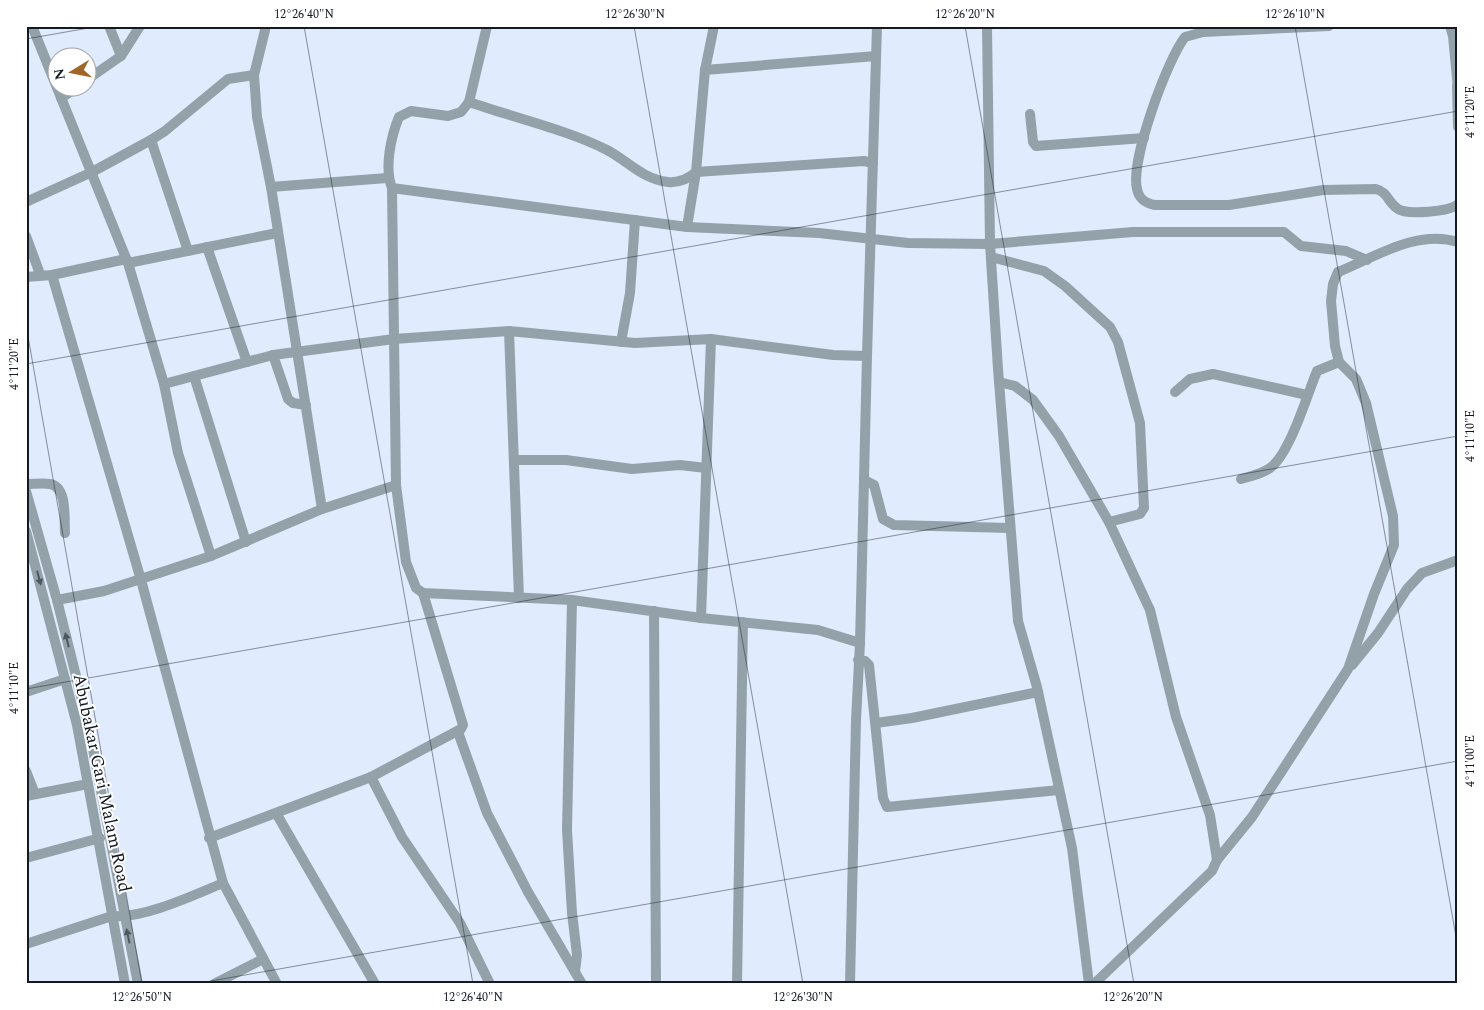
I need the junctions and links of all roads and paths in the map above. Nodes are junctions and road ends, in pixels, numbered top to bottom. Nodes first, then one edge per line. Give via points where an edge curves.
1 (32, 26) edge
2 (109, 26) edge
3 (140, 26) edge
4 (266, 26) edge
5 (487, 26) edge
6 (714, 26) edge
7 (877, 26) edge
8 (987, 26) edge
9 (1329, 26) edge
10 (1450, 26) edge
11 (1316, 27) edge
12 (122, 56) junction
13 (876, 56) junction
14 (48, 66) edge
15 (705, 70) junction
16 (98, 73) edge
17 (254, 75) junction
18 (1457, 88) edge
19 (61, 98) edge
20 (469, 102) junction
21 (1030, 114) dead end
22 (1458, 128) edge
23 (1144, 138) junction
24 (151, 140) junction
25 (873, 163) junction
26 (92, 172) junction
27 (696, 172) junction
28 (388, 178) junction
29 (271, 187) junction
30 (392, 188) junction
31 (26, 202) edge
32 (1458, 204) edge
33 (635, 220) junction
34 (687, 227) junction
35 (277, 233) junction
36 (26, 236) edge
37 (872, 238) junction
38 (1458, 242) edge
39 (990, 244) junction
40 (207, 247) junction
41 (188, 251) junction
42 (991, 258) junction
43 (1366, 260) junction
44 (127, 261) junction
45 (40, 274) junction
46 (52, 275) junction
47 (26, 276) edge
48 (509, 330) junction
49 (394, 339) junction
50 (711, 340) junction
51 (621, 342) junction
52 (297, 354) junction
53 (273, 355) junction
54 (867, 356) junction
55 (247, 362) junction
56 (1339, 362) junction
57 (194, 376) junction
58 (999, 382) junction
59 (164, 384) junction
60 (1175, 392) dead end
61 (1307, 395) junction
62 (306, 404) junction
63 (514, 460) junction
64 (706, 468) junction
65 (1241, 479) dead end
66 (864, 480) junction
67 (26, 484) edge
68 (396, 485) junction
69 (26, 491) edge
70 (322, 509) junction
71 (1109, 522) junction
72 (1010, 528) junction
73 (26, 531) edge
74 (65, 533) dead end
75 (246, 542) junction
76 (211, 556) junction
77 (1458, 560) edge
78 (141, 580) junction
79 (423, 593) junction
80 (519, 598) junction
81 (57, 600) junction
82 (572, 600) junction
83 (654, 611) junction
84 (701, 618) junction
85 (743, 622) junction
86 (860, 643) junction
87 (858, 660) junction
88 (1348, 670) junction
89 (65, 679) junction
90 (26, 692) edge
91 (1038, 692) junction
92 (876, 723) junction
93 (458, 732) junction
94 (26, 771) edge
95 (371, 777) junction
96 (88, 784) junction
97 (1059, 790) junction
98 (31, 795) edge
99 (276, 813) junction
100 (100, 838) junction
101 (210, 838) junction
102 (26, 858) edge
103 (1217, 860) junction
104 (223, 883) junction
105 (112, 916) junction
106 (124, 917) junction
107 (26, 944) edge
108 (263, 959) junction
109 (575, 972) junction
110 (125, 984) edge
111 (138, 984) edge
112 (214, 984) edge
113 (277, 984) edge
114 (374, 984) edge
115 (490, 984) edge
116 (582, 984) edge
117 (656, 984) edge
118 (737, 984) edge
119 (850, 984) edge
120 (1089, 984) edge
121 (1094, 984) edge

1 - 14 street
2 - 12 street
3 - 12 street
4 - 17 street
5 - 20 street
6 - 15 street
7 - 13 street
8 - 39 street
9 - 11 street
10 - 18 street via 1454,36
11 - 23 street via 1203,32 1185,37 1168,68
12 - 16 street
13 - 15 street
13 - 25 street
15 - 27 street
17 - 24 street via 228,79
17 - 29 street via 257,117
18 - 22 street
19 - 26 street
20 - 27 street via 586,141 609,151 630,168 656,179 683,181
20 - 28 street via 461,112 448,116 411,111 399,117 394,129
21 - 23 street via 1036,146
23 - 32 street via 1136,187 1144,202 1155,206 1228,205 1323,190 1376,189 1382,190 1395,207 1404,212 1449,210
24 - 26 street
24 - 41 street
25 - 27 street
25 - 37 street
26 - 31 street
26 - 44 street
27 - 34 street
28 - 29 street
28 - 30 street
29 - 35 street
30 - 33 street
30 - 49 street
33 - 34 street
33 - 51 street via 630,293
34 - 37 street
35 - 40 street
35 - 52 street
36 - 45 street
37 - 39 street
37 - 54 street
38 - 43 street via 1439,238 1411,241
39 - 42 street
39 - 43 street via 1133,232 1284,232 1301,246 1346,252
40 - 41 street
40 - 55 street
41 - 44 street
42 - 58 street
42 - 71 street via 1044,271 1110,327 1118,342 1140,423 1144,508 1140,514
43 - 56 street via 1338,272 1333,284 1331,301
44 - 46 street
44 - 59 street
45 - 46 street
45 - 47 street
46 - 78 street
48 - 49 street
48 - 51 street
48 - 63 street
49 - 52 street
49 - 68 street
50 - 51 street
50 - 54 street
50 - 64 street
52 - 53 street
52 - 62 street
53 - 55 street
53 - 62 street via 288,399 293,403
54 - 66 street
55 - 57 street
56 - 61 street via 1317,370
56 - 88 street via 1356,379 1366,403 1394,526 1394,545
57 - 59 street
57 - 75 street
58 - 71 street via 1015,386 1032,400 1059,436
58 - 72 street
59 - 76 street via 178,453
60 - 61 street via 1190,379 1213,374
61 - 65 street via 1280,458 1271,468
62 - 70 street
63 - 64 street via 566,460 632,469 680,465
63 - 80 street
64 - 84 street
66 - 72 street via 874,484 883,519 894,525
66 - 86 street
67 - 74 street via 51,484 62,494
68 - 70 street
68 - 79 street via 406,562 416,588
69 - 81 street
70 - 75 street
71 - 103 street via 1150,610 1176,717 1210,815
72 - 91 street via 1018,621
73 -> 89 street, Abubakar Gari Malam Road
75 - 76 street
76 - 78 street
77 - 88 street via 1422,574 1407,589
78 - 81 street
78 - 101 street
79 - 80 street
79 - 93 street via 463,725
80 - 82 street
106 -> 81 street via 96,763
82 - 83 street
82 - 109 street via 567,830 577,954
83 - 84 street
83 - 117 street
84 - 85 street
85 - 86 street via 818,630
85 - 118 street
86 - 87 street
87 - 92 street via 865,660 869,665
87 - 119 street
88 - 103 street via 1252,817
89 - 90 street
89 - 96 street, Abubakar Gari Malam Road via 78,724
91 - 92 street
91 - 97 street
92 - 97 street via 883,798 887,807
93 - 95 street
93 - 109 street via 487,814
94 - 98 street
95 - 99 street
95 - 115 street via 402,837 460,922
96 - 98 street
96 - 100 street, Abubakar Gari Malam Road
97 - 120 street via 1072,848
99 - 101 street
99 - 114 street
100 - 102 street
100 - 105 street, Abubakar Gari Malam Road
101 - 104 street
103 - 121 street via 1212,871
104 - 106 street via 170,904
104 - 108 street
105 - 106 street
105 - 107 street
105 - 110 street, Abubakar Gari Malam Road
111 -> 106 street
108 - 112 street
108 - 113 street
109 - 116 street

